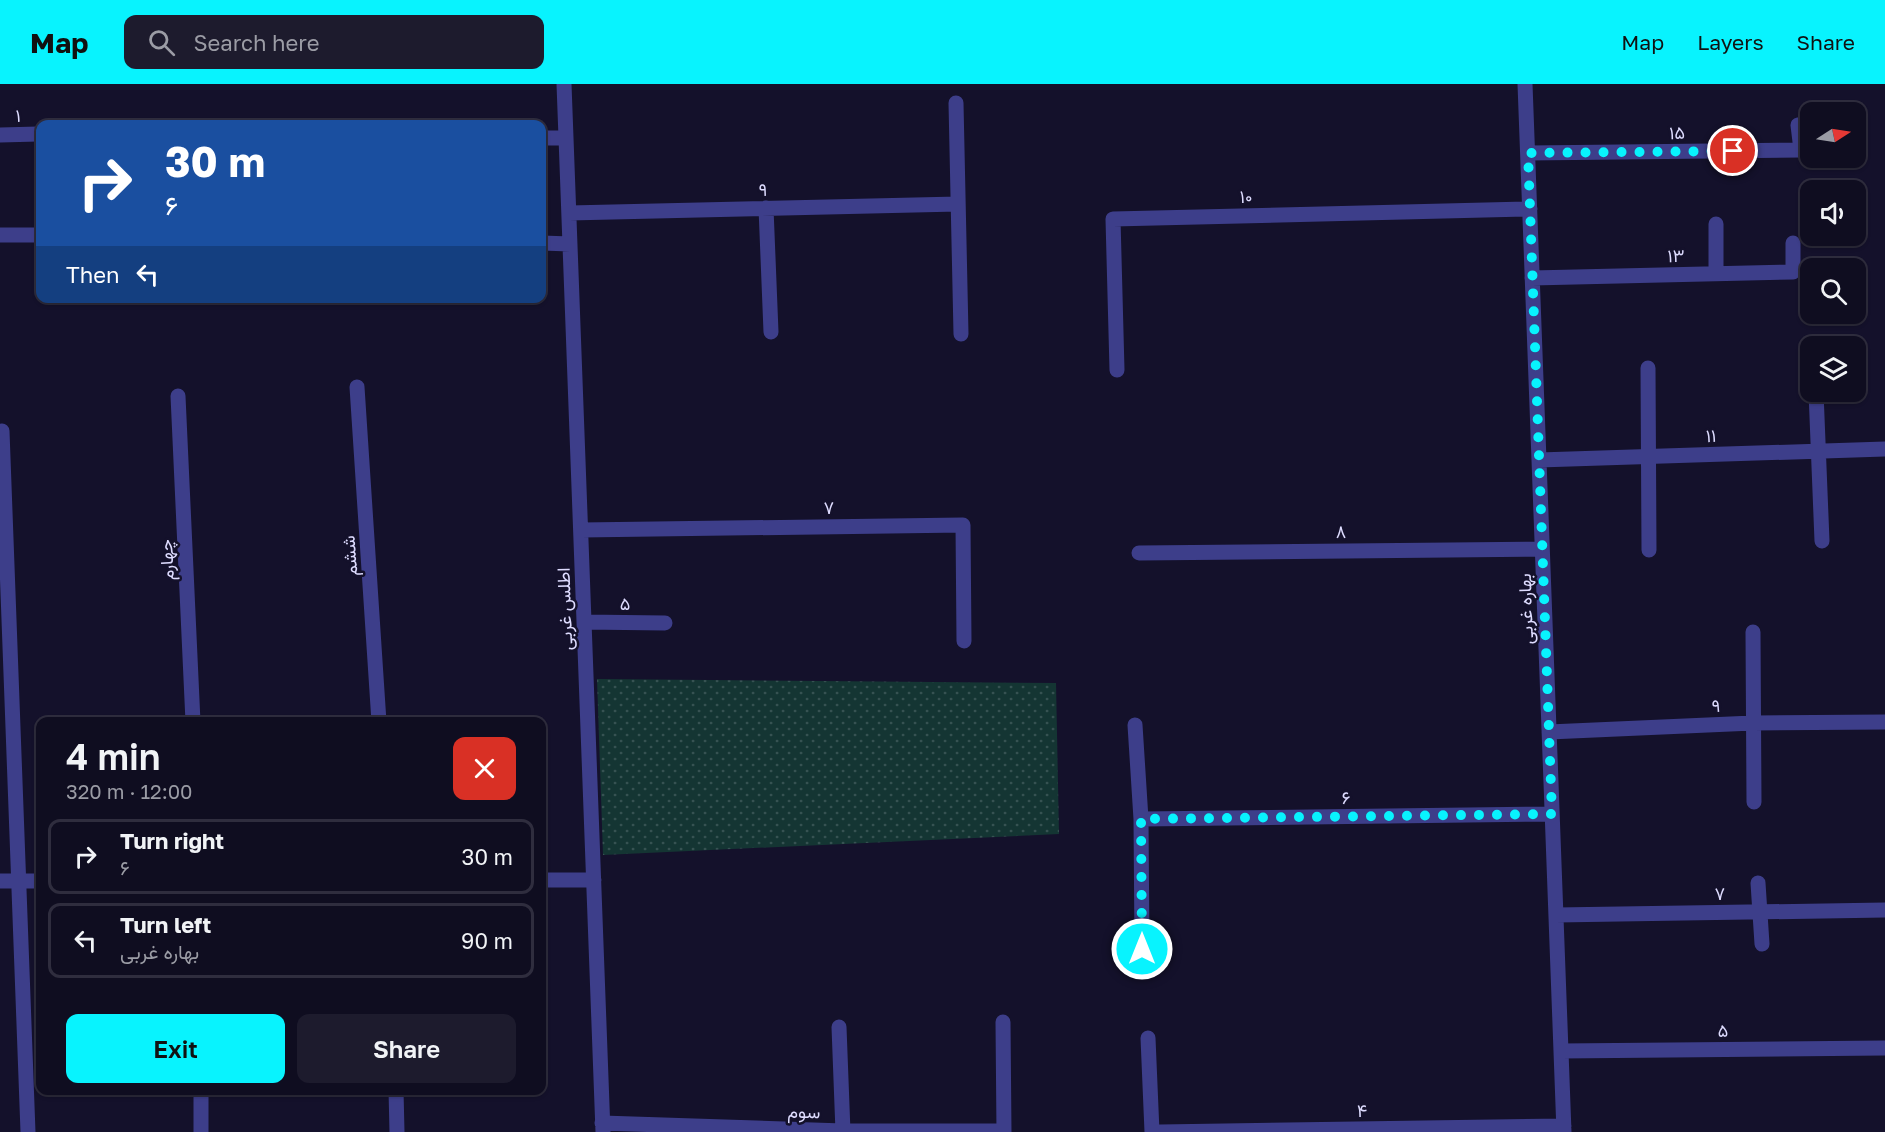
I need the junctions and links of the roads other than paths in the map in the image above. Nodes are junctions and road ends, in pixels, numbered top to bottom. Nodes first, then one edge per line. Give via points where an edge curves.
1 (564, 84) edge
2 (1525, 84) edge
3 (956, 102) dead end
4 (1798, 125) dead end
5 (36, 134) edge
6 (0, 135) edge
7 (546, 138) edge
8 (566, 138) junction
9 (1528, 153) junction
10 (958, 204) junction
11 (766, 208) junction
12 (1530, 209) junction
13 (569, 213) junction
14 (1716, 224) dead end
15 (0, 235) edge
16 (36, 235) edge
17 (546, 243) edge
18 (1793, 243) dead end
19 (570, 244) junction
20 (1716, 273) junction
21 (1532, 278) junction
22 (771, 332) dead end
23 (961, 334) dead end
24 (1648, 368) dead end
25 (1118, 370) dead end
26 (357, 387) dead end
27 (178, 396) dead end
28 (1816, 402) edge
29 (2, 431) dead end
30 (1885, 450) edge
31 (1818, 452) junction
32 (1649, 457) junction
33 (1539, 460) junction
34 (581, 530) junction
35 (1822, 541) dead end
36 (1542, 549) junction
37 (1649, 550) dead end
38 (1139, 553) dead end
39 (584, 622) junction
40 (665, 622) dead end
41 (1753, 632) dead end
42 (964, 641) dead end
43 (193, 717) edge
44 (379, 717) edge
45 (1885, 722) edge
46 (1753, 723) junction
47 (1135, 725) dead end
48 (1549, 732) junction
49 (1754, 802) dead end
50 (1552, 814) junction
51 (1141, 819) junction
52 (546, 880) edge
53 (594, 880) junction
54 (0, 881) edge
55 (17, 881) junction
56 (36, 881) edge
57 (1758, 883) dead end
58 (1885, 910) edge
59 (1760, 912) junction
60 (1556, 915) junction
61 (1762, 945) dead end
62 (1142, 949) dead end
63 (1003, 1022) dead end
64 (839, 1027) dead end
65 (1148, 1038) dead end
66 (1885, 1048) edge
67 (1561, 1051) junction
68 (201, 1095) edge
69 (396, 1095) edge
70 (603, 1128) edge
71 (1564, 1129) edge
72 (739, 1130) edge
73 (1004, 1131) edge
74 (28, 1132) edge
75 (201, 1132) edge
76 (397, 1132) edge
77 (843, 1132) edge
78 (1152, 1132) edge
79 (1160, 1132) edge

1 - 8 street, اطلس غربی
2 - 9 street, بهاره غربی
3 - 10 street
4 - 9 street, ۱۵ via 1801,150
5 - 6 street, ۱
7 - 8 street
8 - 13 street, اطلس غربی
9 - 12 street, بهاره غربی
10 - 11 street, ۹
10 - 23 street
11 - 13 street, ۹
11 - 22 street
12 - 21 street, بهاره غربی
12 - 25 street, ۱۰ via 1113,219
13 - 19 street, اطلس غربی
14 - 20 street
15 - 16 street
17 - 19 street
18 - 20 street, ۱۳ via 1792,272
19 - 34 street, اطلس غربی
20 - 21 street, ۱۳
21 - 33 street, بهاره غربی
24 - 32 street
26 - 44 street, ششم
27 - 43 street, چهارم
28 - 31 street
29 - 55 street
30 - 31 street, ۱۱
31 - 32 street, ۱۱
31 - 35 street
32 - 33 street, ۱۱
32 - 37 street
33 - 36 street, بهاره غربی
34 - 39 street, اطلس غربی
34 - 42 street, ۷ via 963,525
36 - 38 street, ۸
36 - 48 street, بهاره غربی
39 - 40 street, ۵
39 - 53 street, اطلس غربی
41 - 46 street
45 - 46 street, ۹
46 - 48 street, ۹
46 - 49 street
47 - 51 street
48 - 50 street, بهاره غربی
50 - 51 street, ۶
50 - 60 street, بهاره غربی
51 - 62 street
52 - 53 street
53 - 70 street, اطلس غربی
54 - 55 street
55 - 56 street
55 - 74 street
57 - 59 street
58 - 59 street, ۷
59 - 60 street, ۷
59 - 61 street
60 - 67 street, بهاره غربی
63 - 73 street
64 - 77 street
65 - 78 street
66 - 67 street, ۵
67 - 71 street, بهاره غربی
68 - 75 street
69 - 76 street
70 - 72 street, سوم
71 - 79 street, ۴
72 - 77 street, سوم
73 - 77 street, سوم

